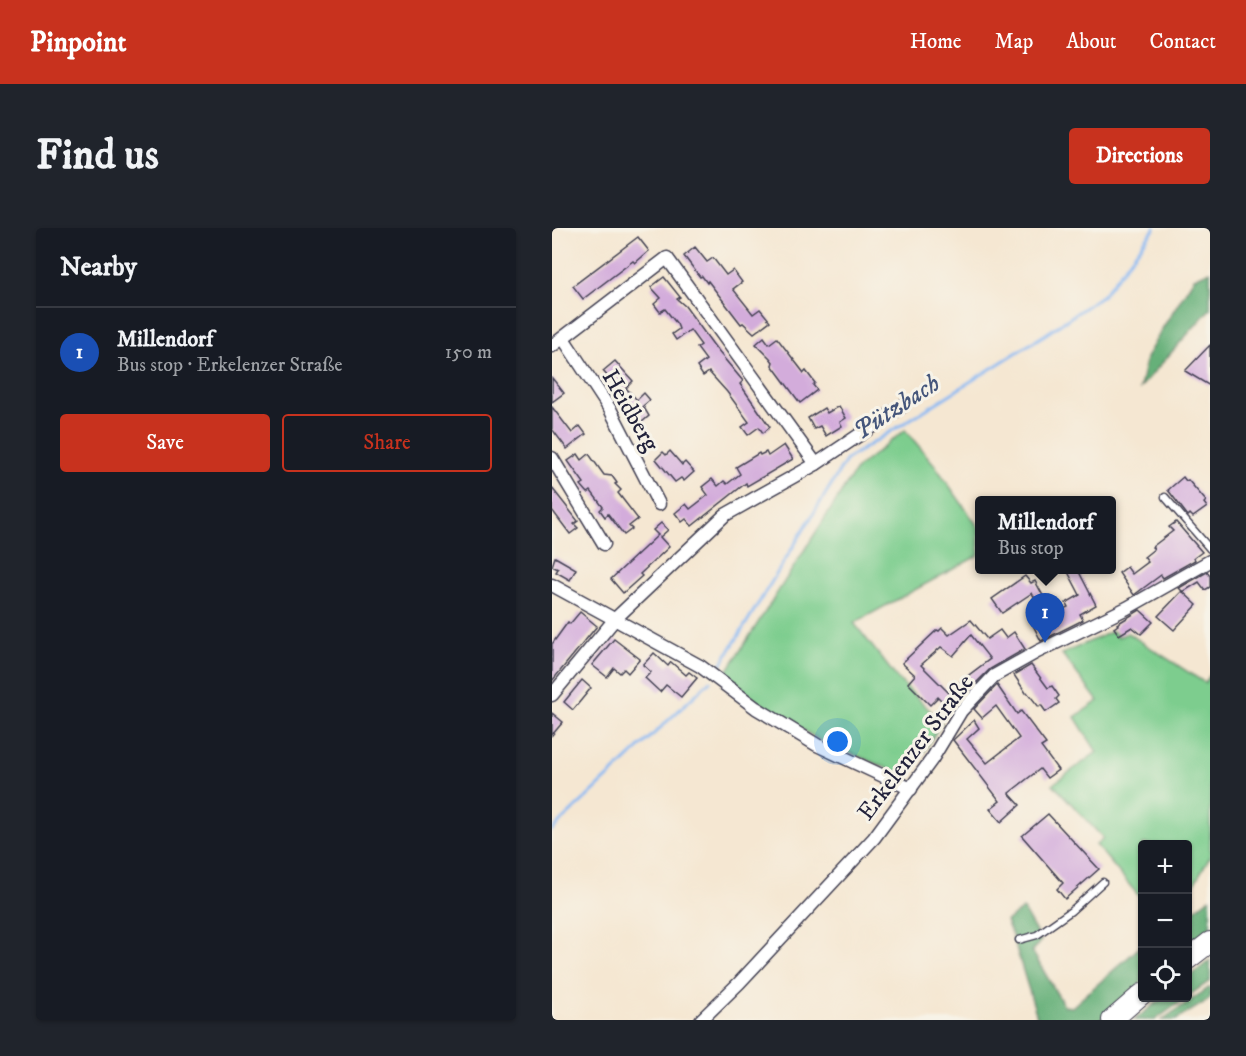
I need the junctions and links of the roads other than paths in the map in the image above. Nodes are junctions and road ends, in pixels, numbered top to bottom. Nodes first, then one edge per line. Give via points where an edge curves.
1 (563, 338) junction
2 (552, 346) edge
3 (904, 405) dead end
4 (552, 458) edge
5 (816, 464) junction
6 (1165, 497) dead end
7 (659, 504) dead end
8 (604, 544) dead end
9 (1210, 549) edge
10 (1210, 561) edge
11 (552, 585) edge
12 (615, 619) junction
13 (552, 695) edge
14 (911, 789) junction
15 (1103, 882) dead end
16 (1019, 940) dead end
17 (1210, 942) edge
18 (1192, 956) edge
19 (1138, 998) edge
20 (701, 1020) edge
21 (1112, 1020) edge

1 - 2 street
1 - 5 street via 667,258
1 - 7 street, Heidberg via 611,411
3 - 5 street
4 - 8 street
5 - 12 street via 725,515
6 - 9 lane
10 - 14 street, Erkelenzer Straße via 994,676 961,711
11 - 12 street
12 - 13 street
12 - 14 street via 708,671 756,708 817,745
14 - 20 street, Erkelenzer Straße via 874,838
15 - 16 lane via 1071,912 1037,935
17 - 18 main road
19 - 21 main road

